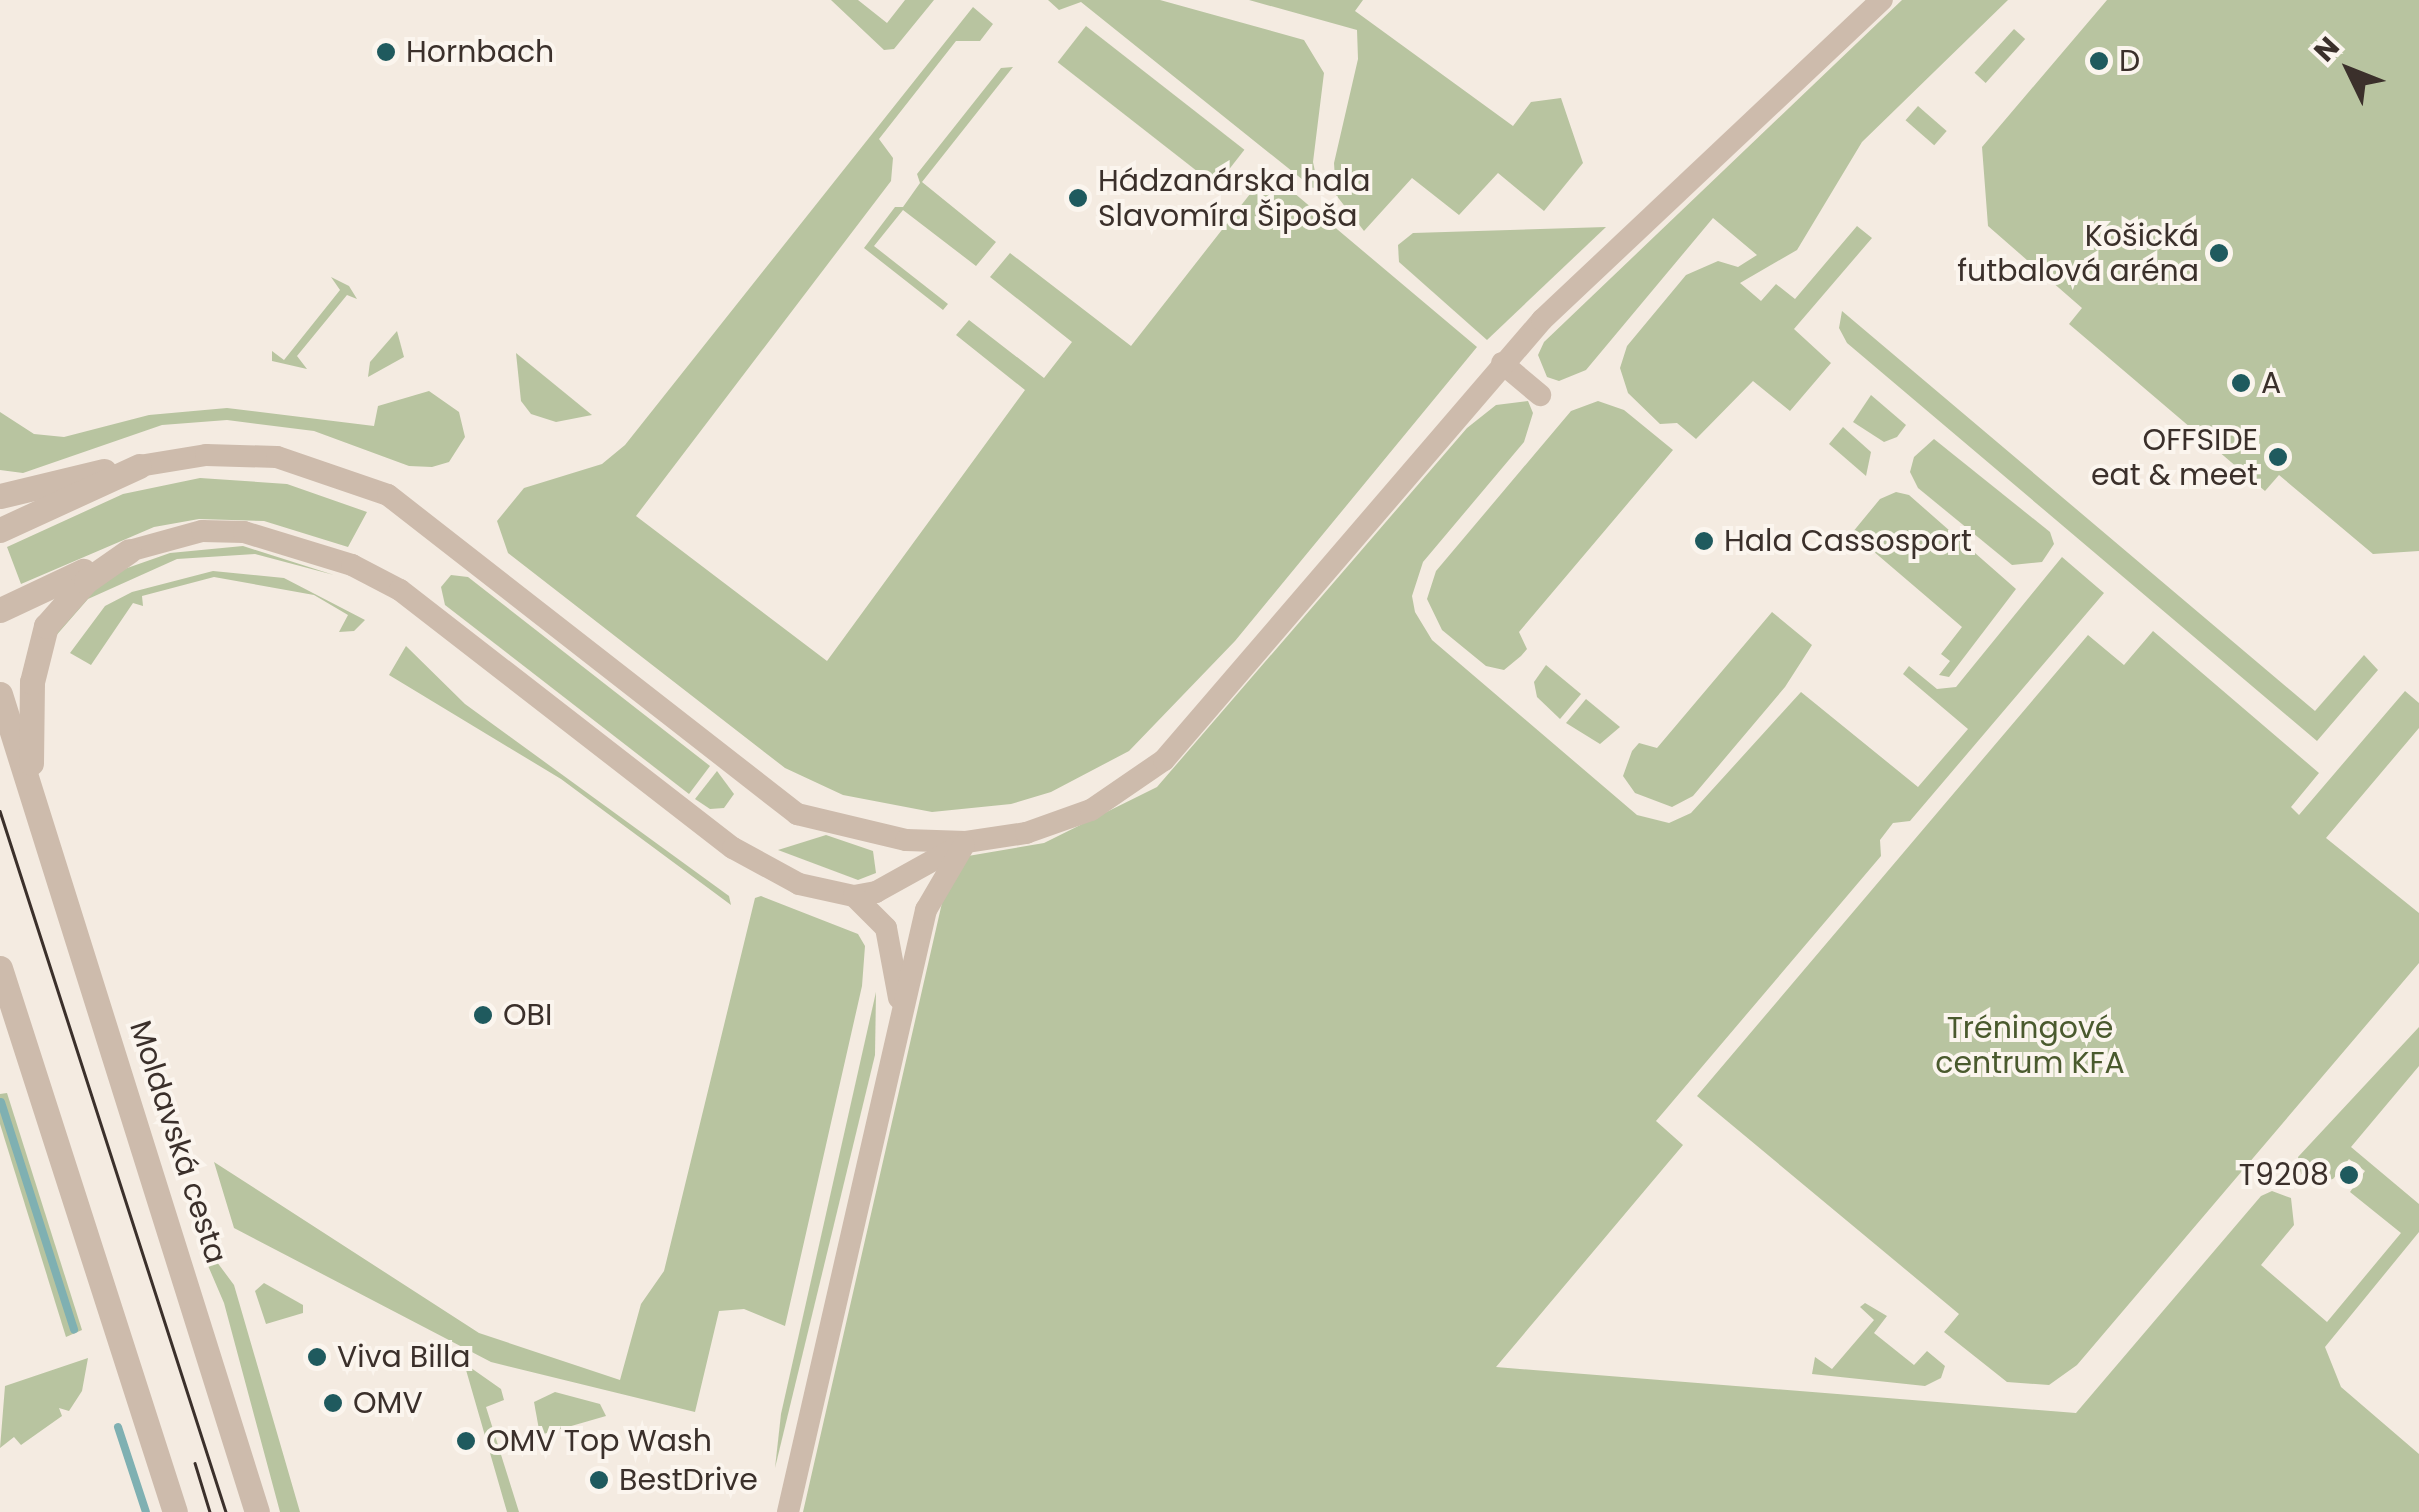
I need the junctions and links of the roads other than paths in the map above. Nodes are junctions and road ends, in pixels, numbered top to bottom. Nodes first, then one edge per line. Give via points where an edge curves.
1 (1882, 0) edge
2 (1502, 363) junction
3 (1540, 394) dead end
4 (139, 466) junction
5 (0, 496) edge
6 (0, 530) edge
7 (128, 551) junction
8 (0, 610) edge
9 (0, 694) edge
10 (32, 793) junction
11 (874, 836) junction
12 (966, 842) junction
13 (915, 870) junction
14 (854, 896) junction
15 (926, 910) junction
16 (0, 968) edge
17 (901, 1010) junction
18 (175, 1512) edge
19 (257, 1512) edge
20 (788, 1512) edge

1 - 2 street
2 - 3 street
2 - 12 street via 1164,760 1073,817
4 - 5 street
4 - 6 street
4 - 11 street via 206,454 277,458 388,495 784,806
7 - 8 street
7 - 10 street, Moldavská cesta via 74,591 39,641 32,682
7 - 14 street via 183,535 234,531 282,538 352,565 400,590 752,861 799,884
9 - 10 street, Moldavská cesta
10 - 19 street, Moldavská cesta
11 - 12 street
11 - 13 street
12 - 13 street
12 - 15 street
13 - 14 street
13 - 15 street
14 - 17 street via 886,928
15 - 17 street
16 - 18 street
17 - 20 street

